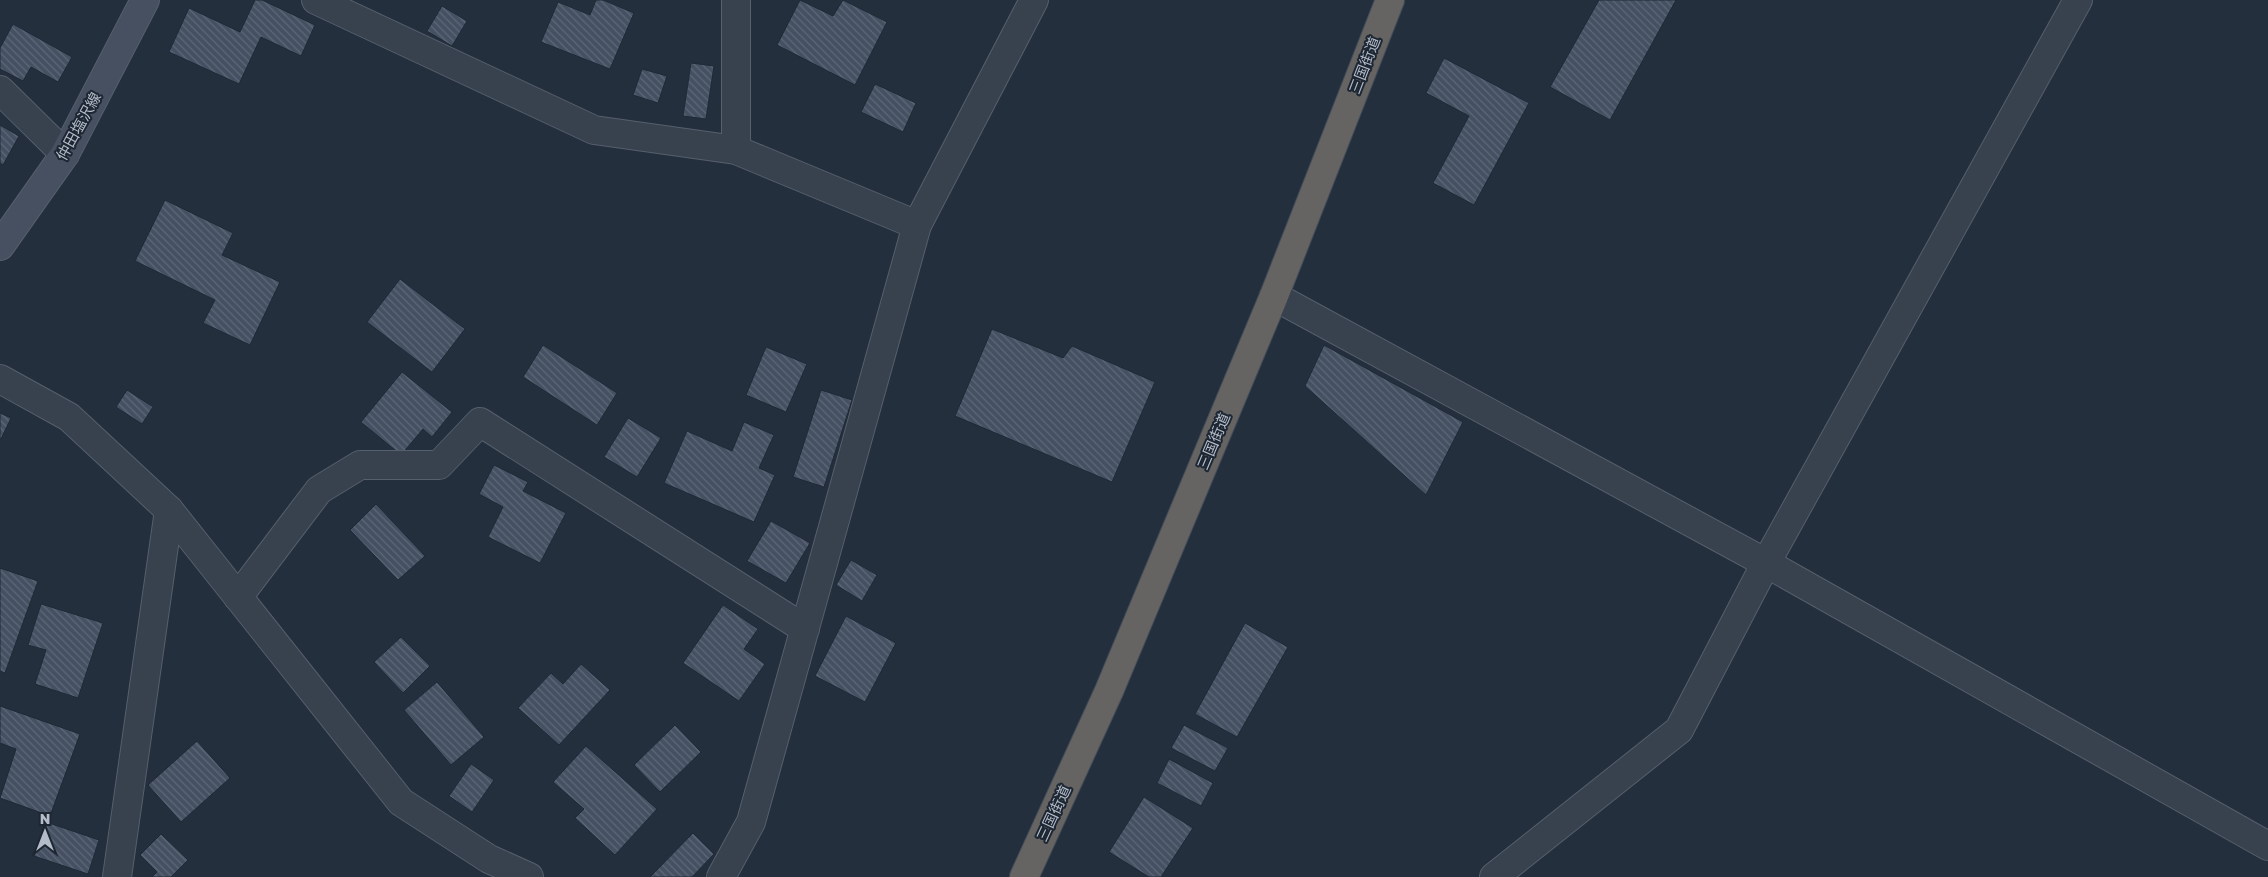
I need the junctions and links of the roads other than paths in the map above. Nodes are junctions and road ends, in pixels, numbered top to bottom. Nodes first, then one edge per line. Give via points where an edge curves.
1 (145, 0) edge
2 (316, 0) edge
3 (736, 0) edge
4 (1034, 0) edge
5 (1390, 0) edge
6 (2078, 0) edge
7 (0, 90) edge
8 (736, 150) junction
9 (65, 154) junction
10 (917, 225) junction
11 (0, 246) edge
12 (1274, 296) junction
13 (0, 379) edge
14 (169, 510) junction
15 (1766, 563) junction
16 (238, 597) junction
17 (805, 629) junction
18 (2268, 846) edge
19 (117, 877) edge
20 (530, 877) edge
21 (721, 877) edge
22 (1024, 877) edge
23 (1494, 877) edge

1 - 9 main road, 仲田塩沢線
2 - 8 street via 594,130
3 - 8 street
4 - 10 street
5 - 12 highway, 三国街道
6 - 15 street
7 - 9 street
8 - 10 street
9 - 11 main road, 仲田塩沢線
10 - 17 street
12 - 15 street
12 - 22 highway, 三国街道 via 1109,691
13 - 14 street via 68,417
14 - 16 street
14 - 19 street
15 - 18 street
15 - 23 street via 1679,730
16 - 17 street via 319,490 360,465 439,465 480,422
16 - 20 street via 401,802 489,858
17 - 21 street via 752,822

